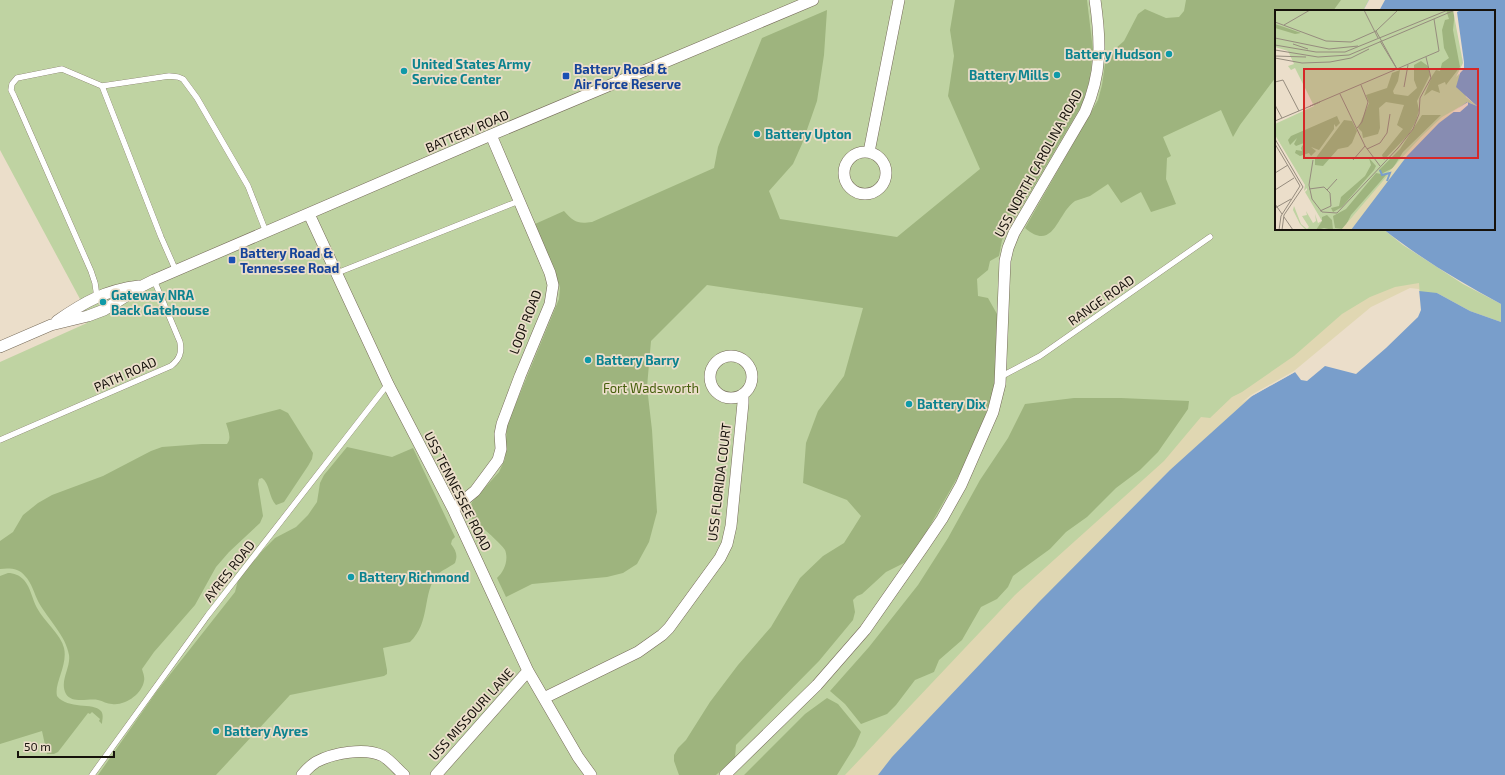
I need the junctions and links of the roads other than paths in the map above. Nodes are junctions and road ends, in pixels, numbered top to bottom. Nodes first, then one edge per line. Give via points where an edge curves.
1 (899, 0) edge
2 (1095, 0) edge
3 (805, 1) edge
4 (102, 86) junction
5 (491, 135) junction
6 (869, 152) dead end
7 (520, 201) junction
8 (309, 214) junction
9 (266, 232) junction
10 (1210, 236) dead end
11 (176, 271) junction
12 (337, 273) junction
13 (154, 280) junction
14 (142, 286) junction
15 (97, 297) junction
16 (51, 325) junction
17 (0, 347) edge
18 (1002, 376) junction
19 (388, 384) junction
20 (742, 394) dead end
21 (0, 440) edge
22 (453, 509) junction
23 (528, 671) junction
24 (544, 698) junction
25 (92, 775) edge
26 (302, 775) edge
27 (404, 775) edge
28 (436, 775) edge
29 (591, 775) edge
30 (725, 775) edge

1 - 6 street
2 - 18 street, USS NORTH CAROLINA ROAD via 1099,54 1092,96 1014,233 1008,248 1005,261
3 - 5 street, BATTERY ROAD
4 - 9 lane via 170,76 183,79 197,98 248,186
4 - 11 lane
4 - 15 lane via 62,69 17,78 12,84 12,90 93,277
5 - 7 street, LOOP ROAD
5 - 8 street, BATTERY ROAD
7 - 12 lane
7 - 22 street, LOOP ROAD via 550,273 553,285 550,304 502,424 498,460 476,490
8 - 9 street, BATTERY ROAD
8 - 12 street, USS TENNESSEE ROAD
9 - 11 street, BATTERY ROAD
10 - 18 lane, RANGE ROAD via 1040,356
11 - 13 street, BATTERY ROAD
12 - 19 street, USS TENNESSEE ROAD
13 - 14 street, BATTERY ROAD
13 - 21 lane, PATH ROAD via 182,349 177,361 164,369
14 - 15 street, BATTERY ROAD via 120,288
14 - 16 street, BATTERY ROAD via 104,310
15 - 16 street, BATTERY ROAD
16 - 17 street
18 - 30 street, USS NORTH CAROLINA ROAD via 993,412 961,485 942,519 900,582 865,630 817,685
19 - 22 street, USS TENNESSEE ROAD
19 - 25 lane, AYRES ROAD via 208,615
20 - 24 street, USS FLORIDA COURT via 731,526 720,558 669,628 654,642
22 - 23 street, USS TENNESSEE ROAD
23 - 24 street, USS TENNESSEE ROAD
23 - 28 street, USS MISSOURI LANE
24 - 29 street, USS TENNESSEE ROAD
26 - 27 street via 322,759 365,751 382,756

